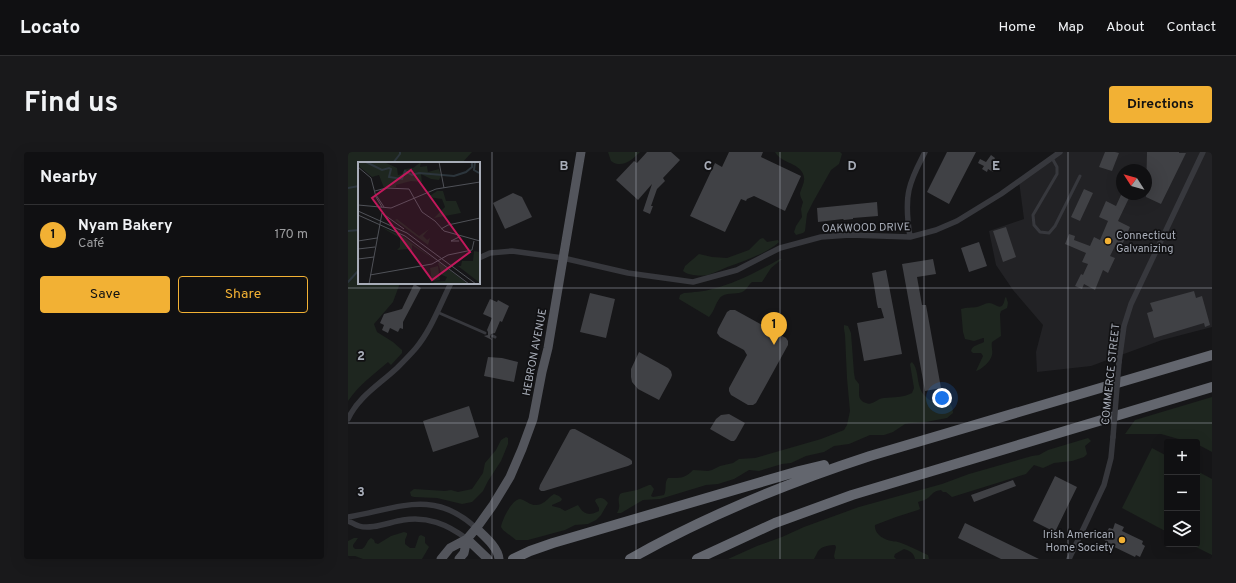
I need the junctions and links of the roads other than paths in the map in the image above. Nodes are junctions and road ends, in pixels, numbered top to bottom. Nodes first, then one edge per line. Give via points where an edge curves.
1 (581, 152) edge
2 (925, 152) edge
3 (1060, 152) edge
4 (1203, 152) edge
5 (1052, 158) junction
6 (1080, 176) dead end
7 (910, 238) junction
8 (480, 258) edge
9 (563, 258) junction
10 (451, 284) edge
11 (437, 312) junction
12 (485, 333) dead end
13 (1212, 355) edge
14 (1212, 388) edge
15 (348, 419) edge
16 (860, 459) junction
17 (348, 517) edge
18 (348, 521) edge
19 (476, 528) junction
20 (467, 539) junction
21 (441, 559) edge
22 (459, 559) edge
23 (488, 559) edge
24 (498, 559) edge
25 (513, 559) edge
26 (630, 559) edge
27 (697, 559) edge
28 (1069, 559) edge

1 - 9 main road, HEBRON AVENUE
2 - 7 street via 908,191
3 - 5 street, OAKWOOD DRIVE
4 - 28 street, COMMERCE STREET, bridge via 1131,304 1124,330 1110,462 1104,485
5 - 6 lane via 1057,174 1033,215 1034,225 1040,232 1049,233 1055,226
5 - 7 street, OAKWOOD DRIVE via 957,221
7 - 9 street, OAKWOOD DRIVE via 850,235 821,237 780,248 737,270 693,282 628,273
8 - 9 street, OAKWOOD DRIVE via 490,253 512,251
9 - 19 main road, HEBRON AVENUE via 548,348 531,423 505,487
10 - 11 street
11 - 12 lane
11 - 15 street via 417,347 369,392
13 - 16 highway
14 - 27 highway via 892,482 775,523
16 - 25 highway via 799,471 554,543
16 - 26 highway via 737,505 679,532
17 - 19 street via 399,506 428,505 452,511
18 - 20 street via 367,527 405,520 431,520
19 - 20 main road, HEBRON AVENUE
19 - 24 main road via 496,551
20 - 21 main road, HEBRON AVENUE via 450,548
20 - 22 main road, HEBRON AVENUE via 464,553
20 - 23 main road

